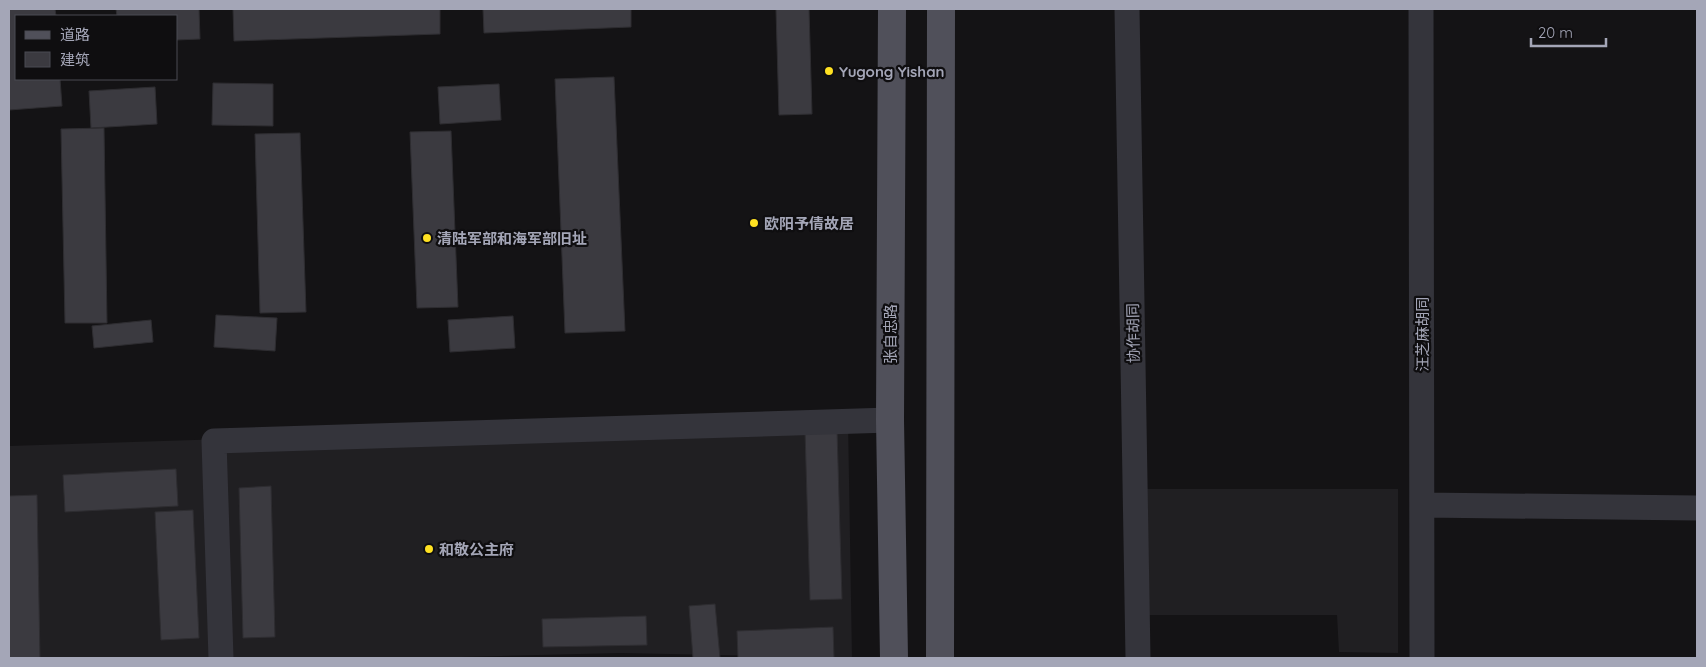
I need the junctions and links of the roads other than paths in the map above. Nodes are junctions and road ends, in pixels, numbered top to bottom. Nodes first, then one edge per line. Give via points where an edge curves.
1 (892, 9) edge
2 (941, 9) edge
3 (1128, 9) edge
4 (1421, 9) edge
5 (890, 420) junction
6 (1423, 505) junction
7 (1697, 508) edge
8 (221, 658) edge
9 (894, 658) edge
10 (940, 658) edge
11 (1138, 658) edge
12 (1422, 658) edge

1 - 5 main road, 张自忠路
2 - 10 main road
3 - 11 lane, 协作胡同
4 - 6 lane, 汪芝麻胡同
5 - 8 lane via 214,441
5 - 9 main road, 张自忠路
6 - 7 lane
6 - 12 lane, 汪芝麻胡同

